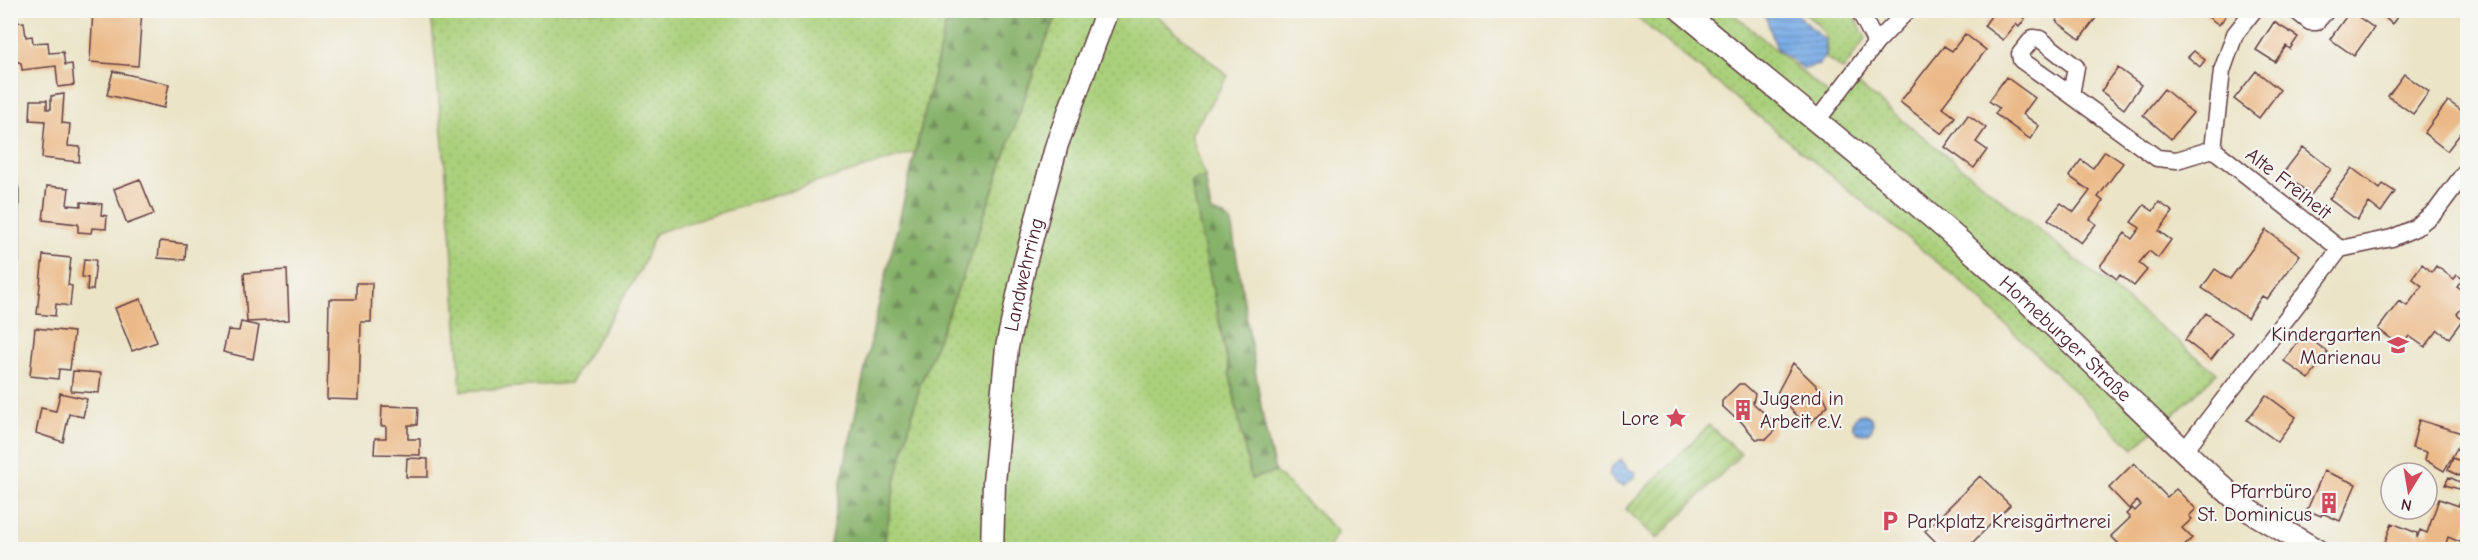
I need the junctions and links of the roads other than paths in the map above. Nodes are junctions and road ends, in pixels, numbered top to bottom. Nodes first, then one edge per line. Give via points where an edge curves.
1 (1107, 10) edge
2 (1681, 10) edge
3 (1859, 10) edge
4 (1908, 10) edge
5 (2254, 10) edge
6 (2295, 10) edge
7 (2327, 10) edge
8 (1876, 43) junction
9 (2071, 95) dead end
10 (1816, 122) junction
11 (2213, 149) junction
12 (2468, 168) edge
13 (10, 189) edge
14 (2340, 249) junction
15 (10, 262) edge
16 (2184, 451) junction
17 (992, 549) edge
18 (2316, 549) edge

1 - 17 street, Landwehrring via 1057,144 1007,347
2 - 10 street, Horneburger Straße
3 - 8 street
4 - 8 street
5 - 11 street via 2235,34 2222,70
6 - 7 street via 2316,22
8 - 10 street
9 - 11 street via 2157,158 2177,160
10 - 16 street, Horneburger Straße via 2001,279
11 - 14 street, Alte Freiheit
12 - 14 street via 2436,211 2415,228 2392,238
13 - 15 street
14 - 16 street
16 - 18 street, Horneburger Straße via 2250,511

